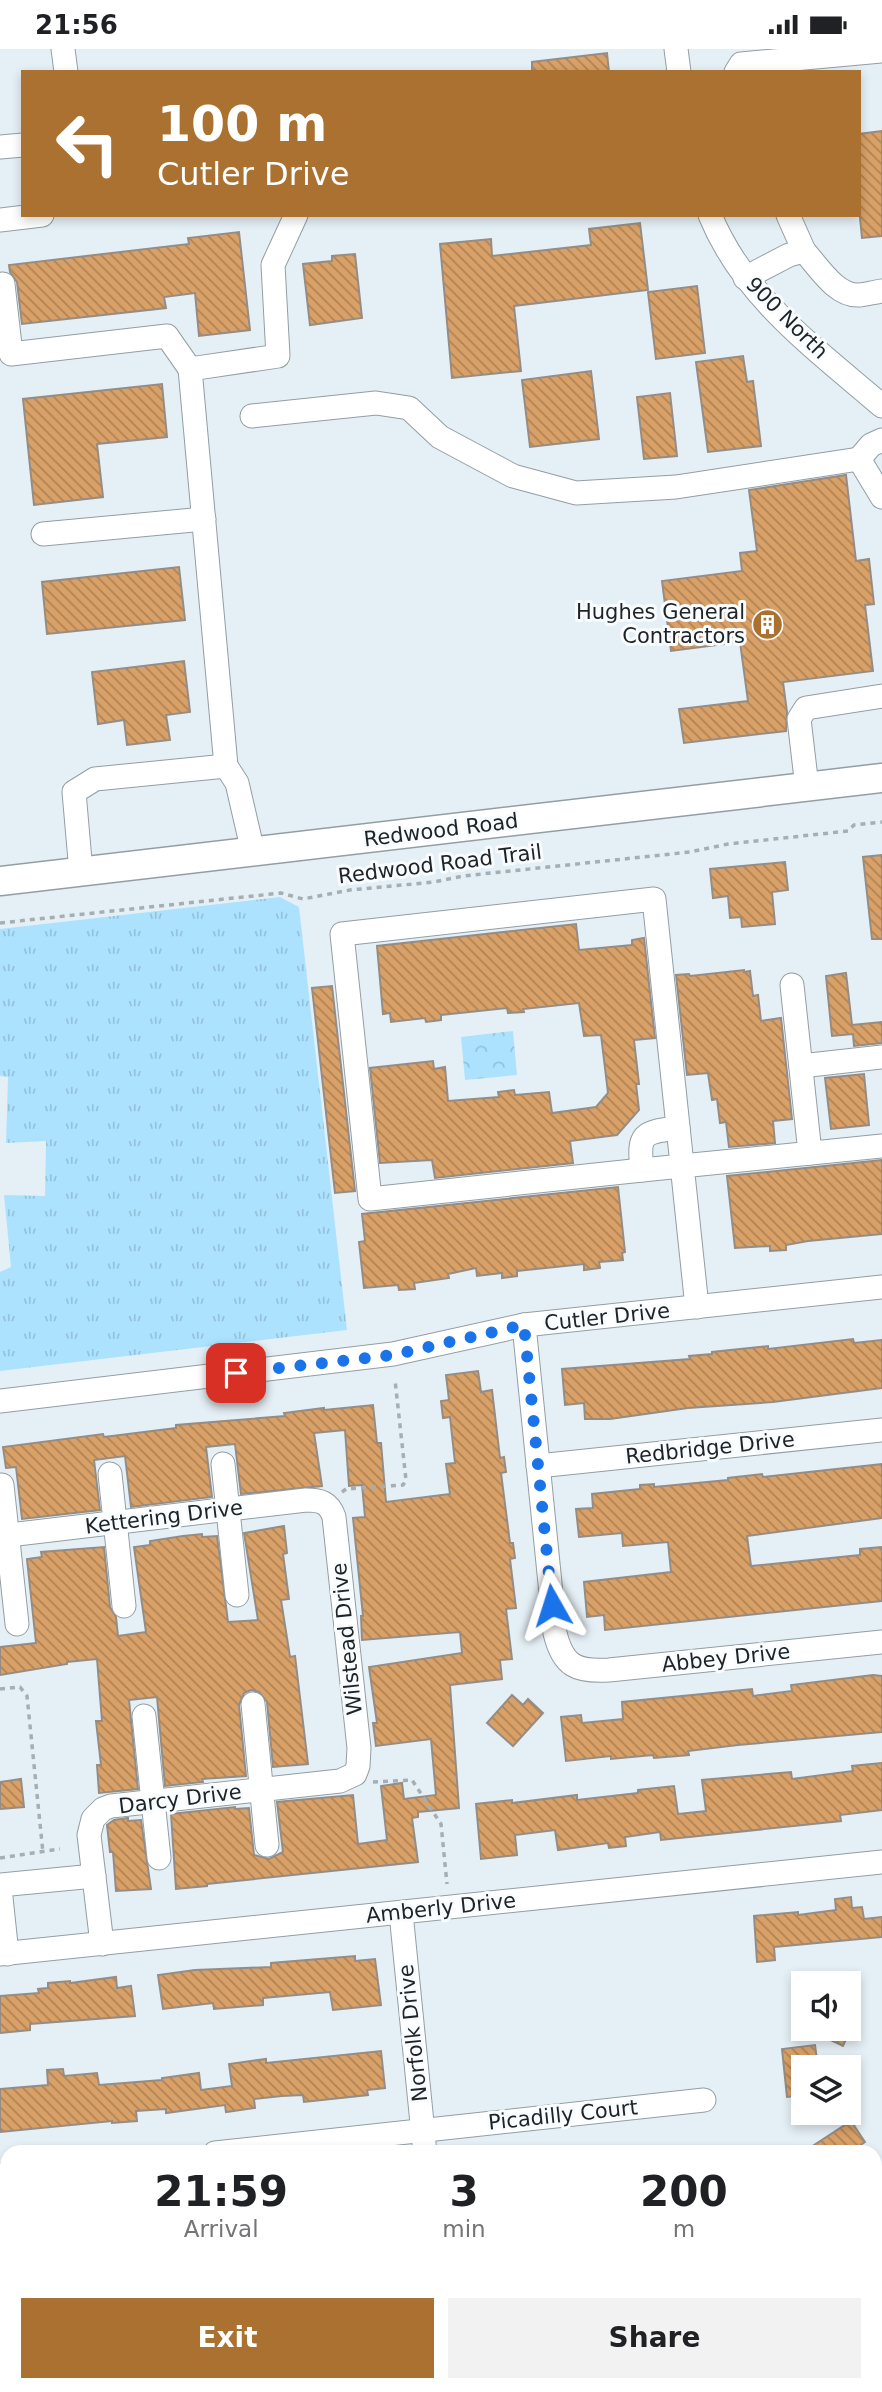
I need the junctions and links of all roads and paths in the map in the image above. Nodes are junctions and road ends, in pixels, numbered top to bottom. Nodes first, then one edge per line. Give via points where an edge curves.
1 (64, 49) edge
2 (676, 49) edge
3 (882, 51) edge
4 (66, 70) edge
5 (679, 70) edge
6 (737, 70) edge
7 (21, 145) edge
8 (0, 147) edge
9 (25, 217) edge
10 (295, 217) edge
11 (711, 217) edge
12 (789, 217) edge
13 (0, 220) edge
14 (804, 251) junction
15 (745, 278) junction
16 (4, 284) dead end
17 (882, 291) edge
18 (190, 369) junction
19 (882, 406) edge
20 (252, 416) dead end
21 (882, 440) edge
22 (859, 459) junction
23 (882, 497) edge
24 (204, 519) junction
25 (43, 534) dead end
26 (882, 696) edge
27 (226, 766) junction
28 (882, 778) edge
29 (807, 787) junction
30 (882, 822) edge
31 (253, 852) junction
32 (81, 872) junction
33 (0, 881) edge
34 (0, 923) edge
35 (792, 985) dead end
36 (882, 1057) edge
37 (801, 1066) junction
38 (678, 1128) junction
39 (882, 1146) edge
40 (810, 1153) junction
41 (682, 1166) junction
42 (642, 1170) junction
43 (882, 1287) edge
44 (697, 1307) junction
45 (524, 1325) junction
46 (395, 1380) dead end
47 (0, 1401) edge
48 (882, 1430) edge
49 (223, 1464) dead end
50 (538, 1466) junction
51 (110, 1474) dead end
52 (2, 1486) dead end
53 (346, 1489) dead end
54 (328, 1504) joint
55 (228, 1509) junction
56 (116, 1523) junction
57 (4, 1536) edge
58 (237, 1595) dead end
59 (124, 1606) dead end
60 (17, 1624) dead end
61 (882, 1642) edge
62 (0, 1689) edge
63 (253, 1705) dead end
64 (144, 1716) dead end
65 (365, 1779) junction
66 (261, 1790) junction
67 (153, 1801) junction
68 (267, 1845) dead end
69 (60, 1849) dead end
70 (43, 1853) junction
71 (0, 1858) edge
72 (159, 1858) dead end
73 (882, 1862) edge
74 (94, 1876) junction
75 (447, 1884) dead end
76 (0, 1886) edge
77 (401, 1913) junction
78 (102, 1944) junction
79 (3, 1954) edge
80 (704, 2100) dead end
81 (424, 2142) edge
82 (367, 2145) edge

1 - 4 street
2 - 5 street
3 - 6 street via 741,64
7 - 8 street
9 - 13 street
10 - 18 street via 273,265 278,356
11 - 15 street, 900 North
12 - 14 street
14 - 15 street
14 - 17 street via 837,288 859,295
15 - 19 street, 900 North via 784,321
16 - 18 street via 11,354 167,335
18 - 24 street
20 - 22 street via 376,403 409,408 440,437 513,476 576,493 676,487
21 - 22 street
22 - 23 street
24 - 25 street
24 - 27 street
26 - 29 street via 806,708 799,719
27 - 31 street via 237,783
27 - 32 street via 95,779 74,792
28 - 29 main road, Redwood Road
29 - 31 main road, Redwood Road
30 - 34 path, Redwood Road Trail via 854,825 848,831 303,899 281,893
31 - 32 main road, Redwood Road
32 - 33 main road, Redwood Road
35 - 37 street
36 - 37 street
37 - 40 street
38 - 41 street
38 - 42 street via 645,1135 640,1147
38 - 42 street via 654,899 342,934 370,1199
39 - 40 street
40 - 41 street
41 - 42 street
41 - 44 street
43 - 44 street, Cutler Drive
44 - 45 street, Cutler Drive
45 - 47 street, Cutler Drive via 393,1355
45 - 50 street
46 - 53 path via 406,1480 403,1485
48 - 50 street, Redbridge Drive
49 - 55 street
50 - 61 street, Abbey Drive via 555,1633 570,1664 609,1670
51 - 56 street
52 - 57 street
54 - 55 street, Kettering Drive via 306,1500
54 - 65 street, Wilstead Drive via 335,1524 359,1766
55 - 56 street, Kettering Drive
55 - 58 street
56 - 57 street, Kettering Drive
56 - 59 street
57 - 60 street
62 - 70 path via 20,1687 27,1696
63 - 66 street
64 - 67 street
65 - 66 street, Darcy Drive
65 - 75 path via 410,1780 418,1789 441,1824
66 - 67 street, Darcy Drive
66 - 68 street
67 - 72 street
67 - 74 street, Darcy Drive via 111,1806 93,1819 89,1835
69 - 70 path
70 - 71 path
73 - 77 street, Amberly Drive
74 - 76 street
74 - 78 street, Darcy Drive
76 - 79 street
77 - 78 street, Amberly Drive
77 - 81 street, Norfolk Drive
78 - 79 street, Amberly Drive
80 - 81 street, Picadilly Court
81 - 82 street, Picadilly Court

